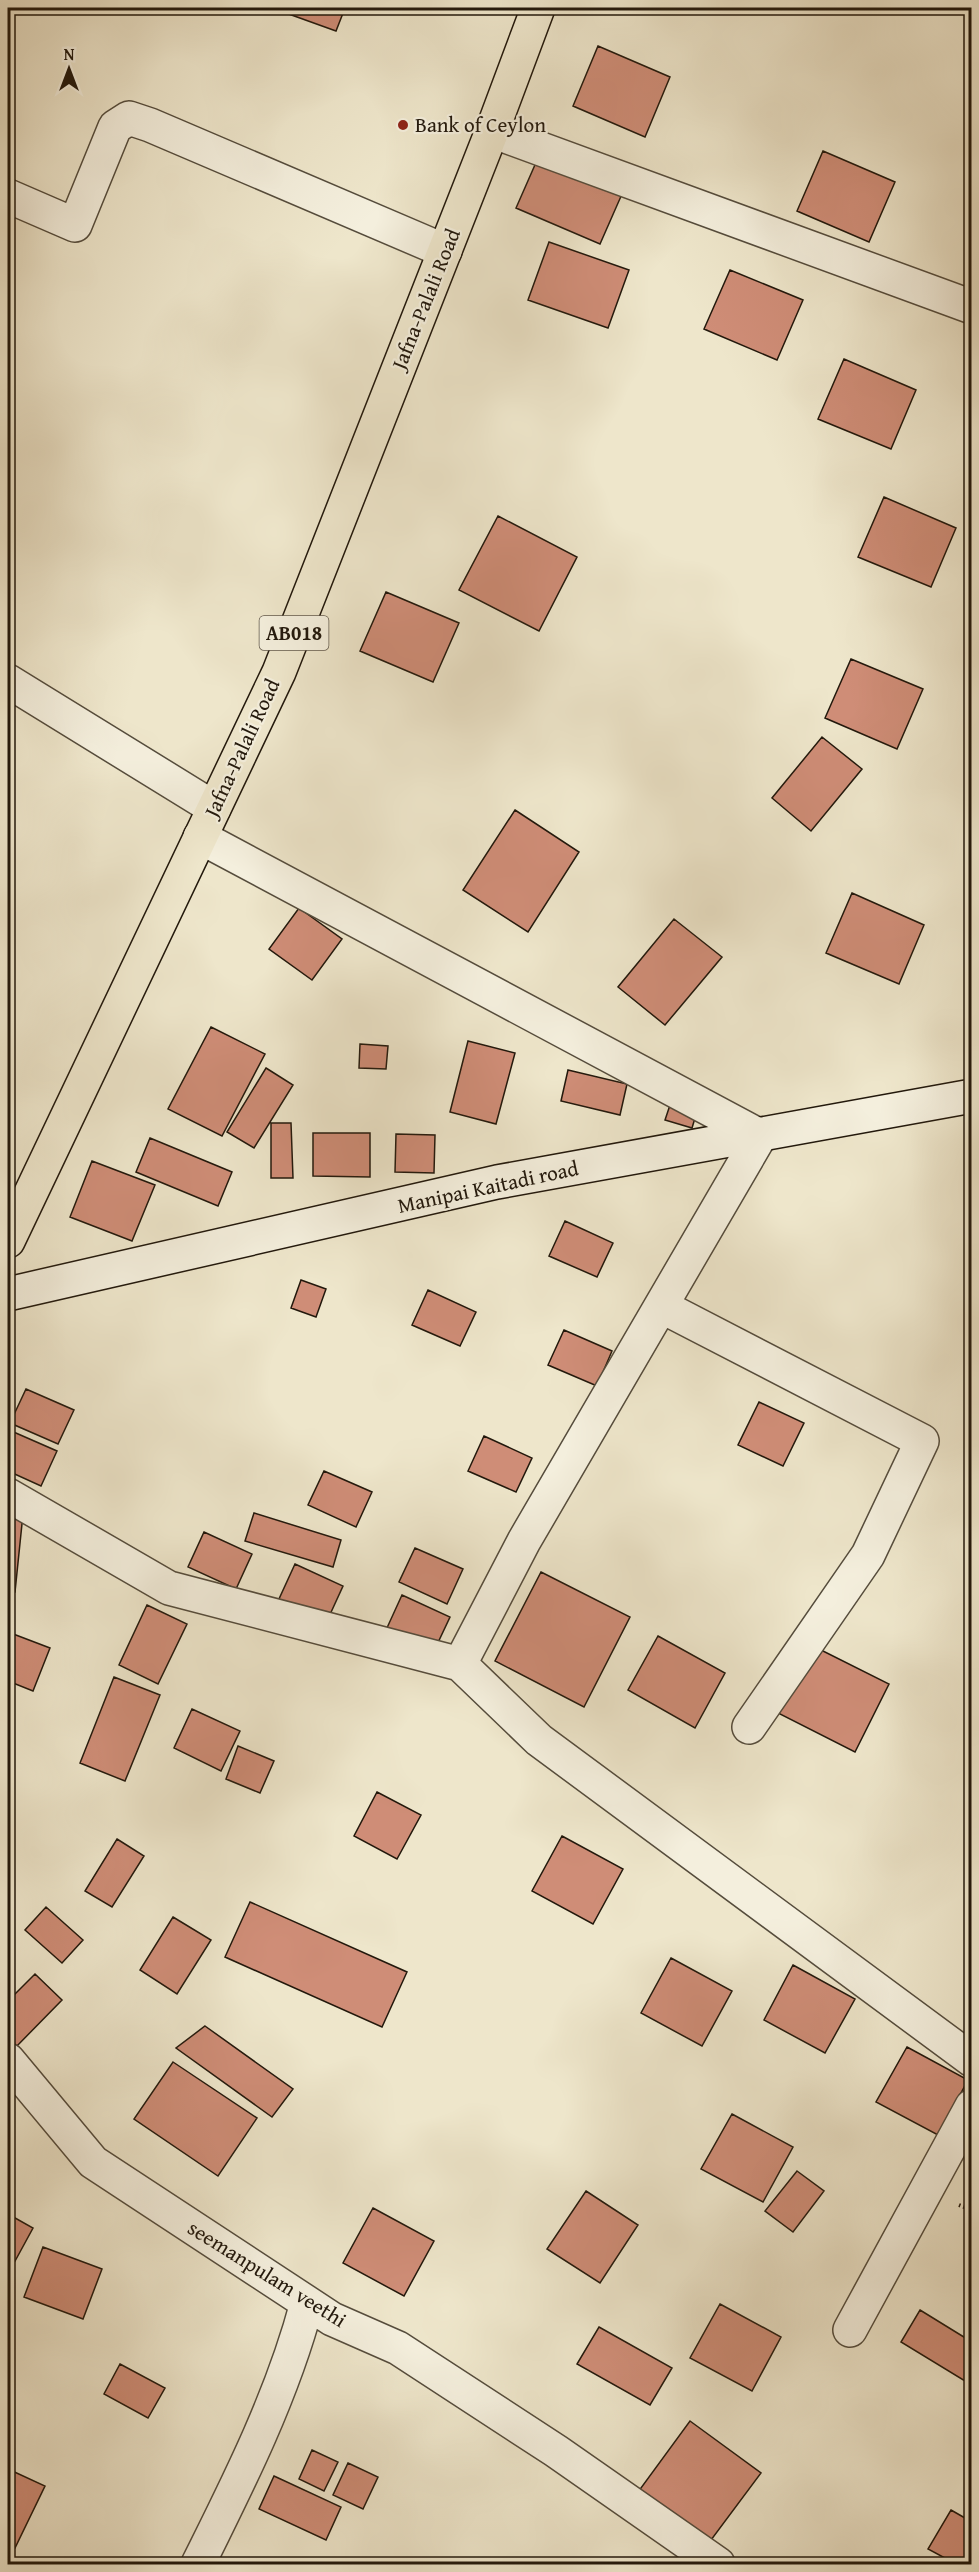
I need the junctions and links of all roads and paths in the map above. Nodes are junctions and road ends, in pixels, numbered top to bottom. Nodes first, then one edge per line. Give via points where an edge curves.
1 (538, 8) edge
2 (492, 131) junction
3 (8, 196) edge
4 (445, 251) junction
5 (972, 307) edge
6 (8, 681) edge
7 (214, 808) junction
8 (200, 837) junction
9 (972, 1096) edge
10 (760, 1136) junction
11 (8, 1241) edge
12 (8, 1294) edge
13 (661, 1306) junction
14 (8, 1495) edge
15 (460, 1664) junction
16 (749, 1726) dead end
17 (8, 2060) edge
18 (972, 2060) edge
19 (972, 2106) edge
20 (307, 2303) junction
21 (850, 2330) dead end
22 (198, 2565) edge
23 (718, 2565) edge

1 - 2 main road, Jafna-Palali Road / AB018
2 - 4 main road, Jafna-Palali Road / AB018
2 - 5 street
3 - 4 street via 75,225 115,127 129,118
4 - 7 main road, Jafna-Palali Road / AB018 via 279,672
6 - 7 street
7 - 8 main road, Jafna-Palali Road / AB018
8 - 10 street
8 - 11 main road, Jafna-Palali Road / AB018
9 - 10 street, Manipai Kaitadi road
10 - 12 street, Manipai Kaitadi road via 497,1182
10 - 13 street
13 - 15 street via 524,1541
13 - 16 street via 922,1441 868,1555
14 - 15 street via 170,1588
15 - 18 street via 539,1740
17 - 20 street, seemanpulam veethi via 93,2162
19 - 21 street
20 - 22 street via 298,2338 242,2476
20 - 23 street, seemanpulam veethi via 332,2319 398,2348 556,2451

